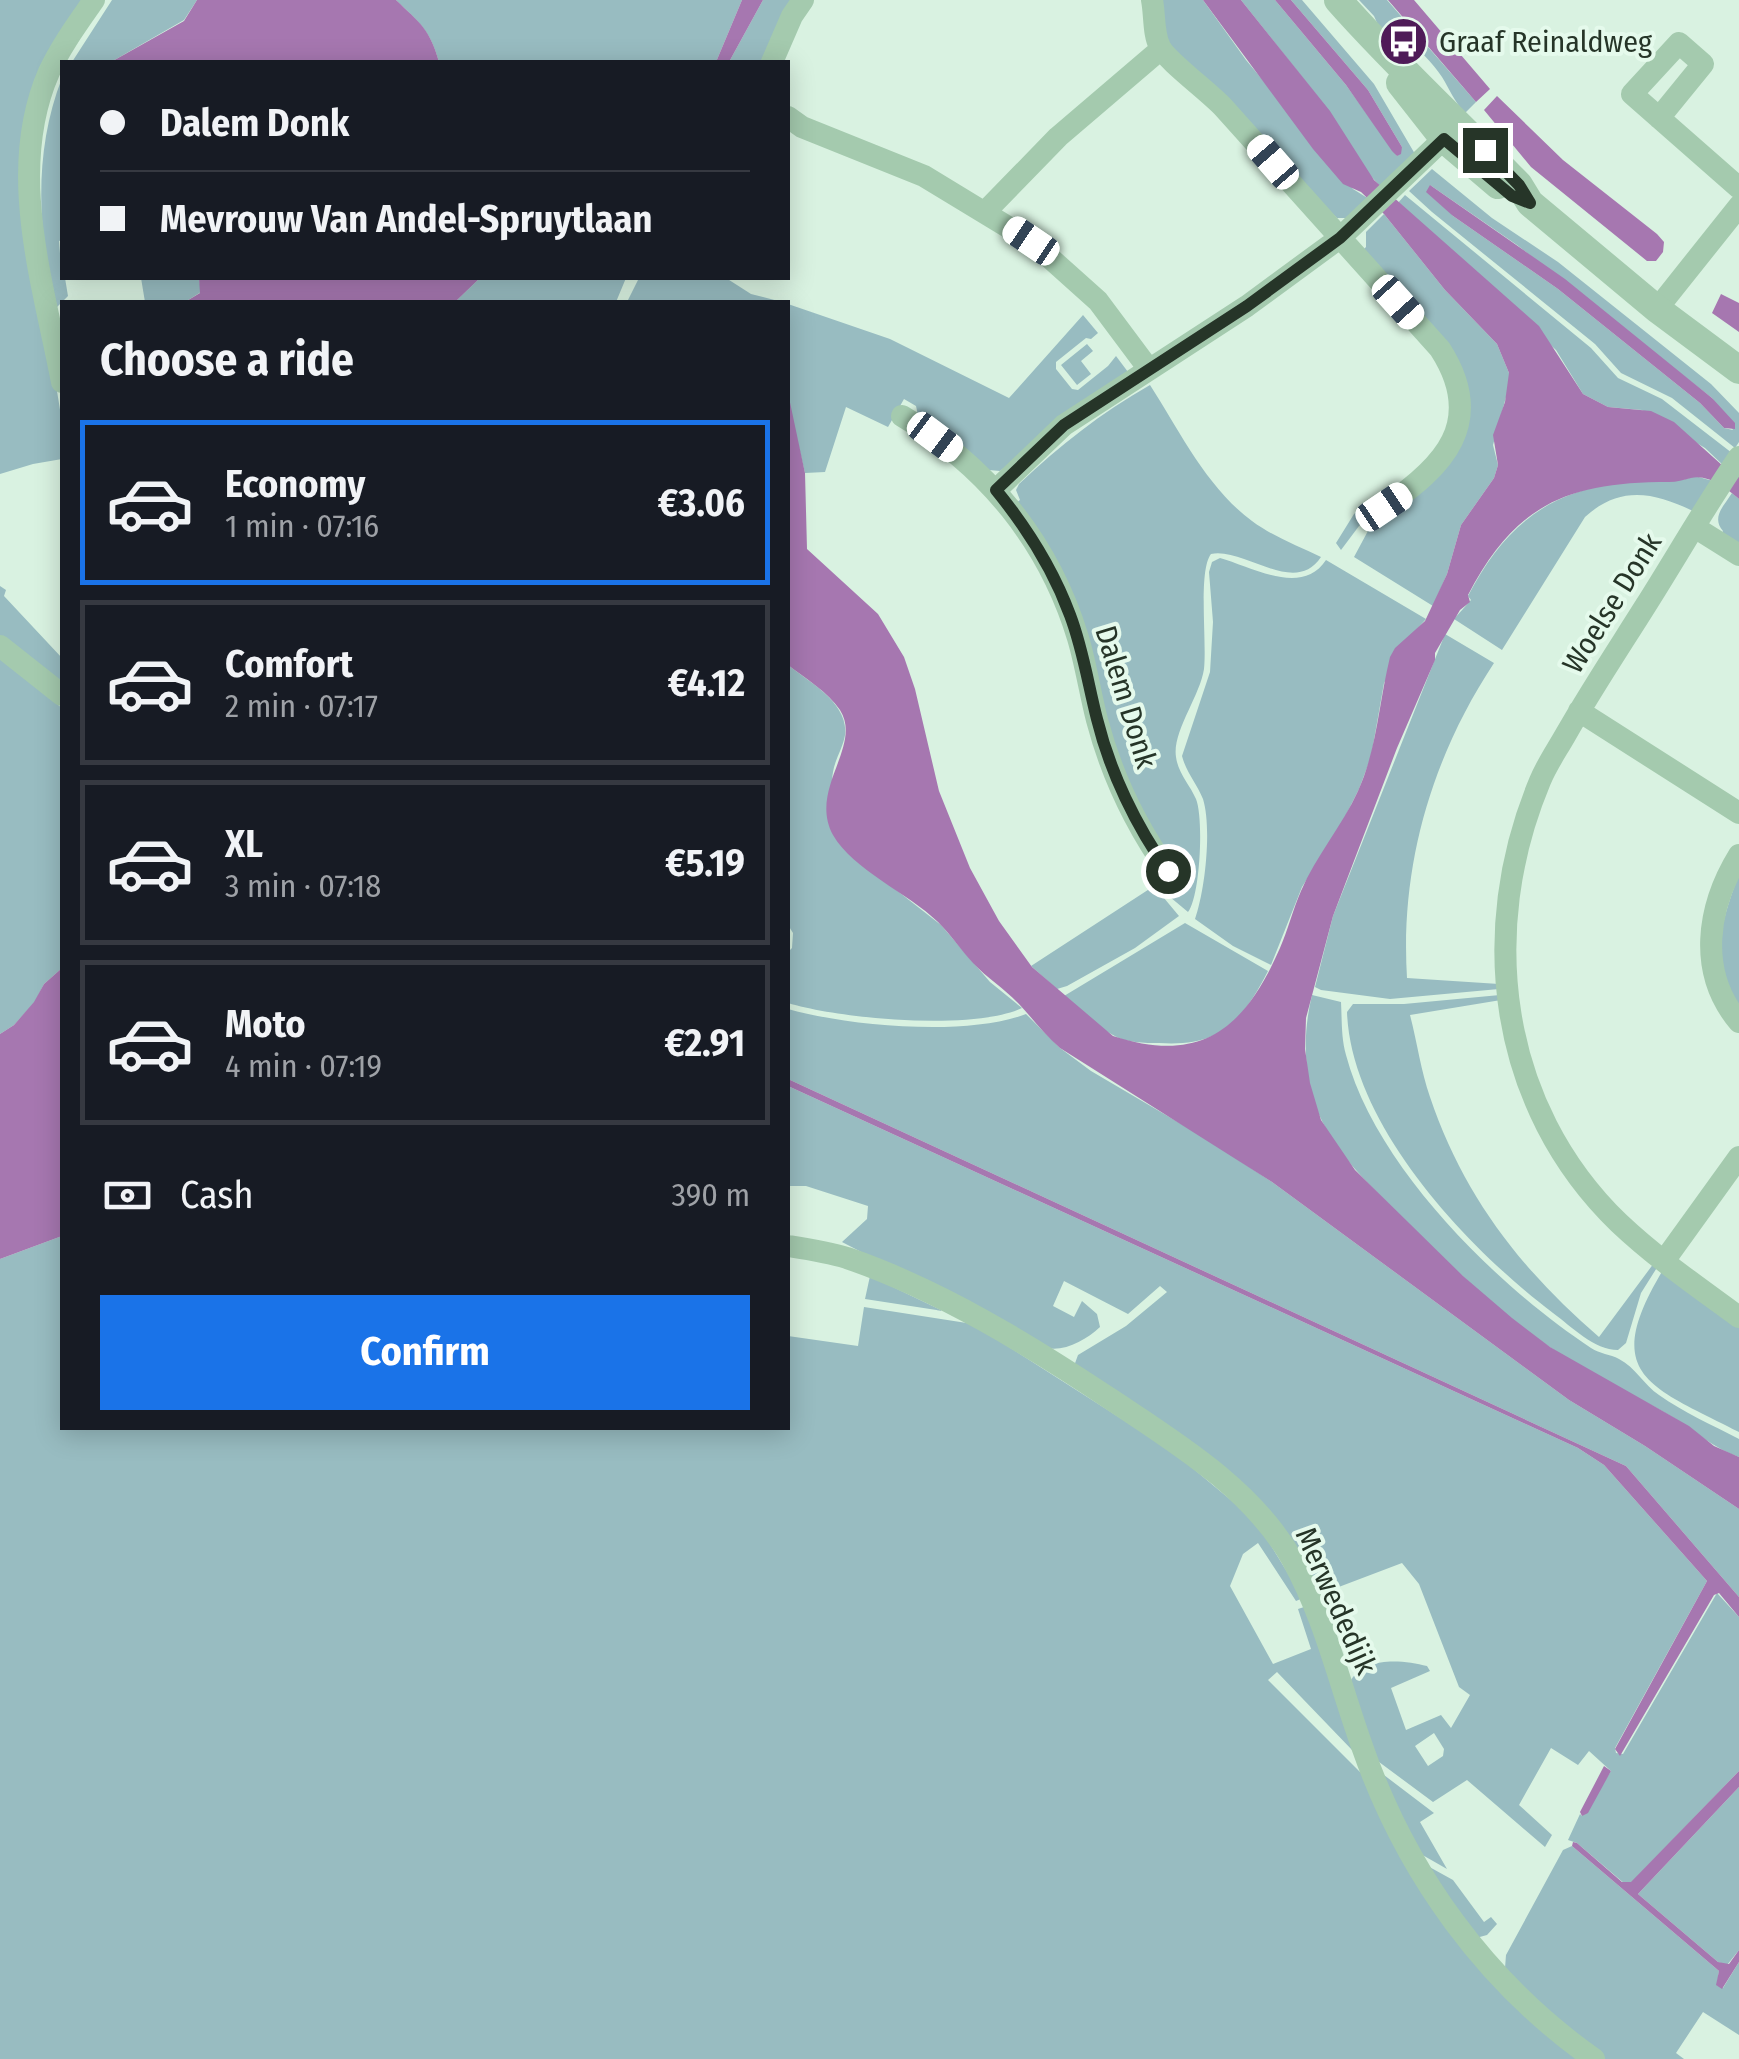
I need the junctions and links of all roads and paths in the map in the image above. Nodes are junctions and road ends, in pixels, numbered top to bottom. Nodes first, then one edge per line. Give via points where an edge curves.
1 (94, 0) edge
2 (803, 0) edge
3 (1152, 0) edge
4 (1338, 0) edge
5 (1161, 49) junction
6 (773, 60) edge
7 (790, 118) edge
8 (1658, 118) dead end
9 (1452, 131) junction
10 (1739, 188) edge
11 (1739, 206) edge
12 (986, 211) junction
13 (1340, 238) junction
14 (1657, 309) junction
15 (1148, 368) junction
16 (1739, 370) edge
17 (60, 371) edge
18 (902, 416) dead end
19 (1736, 461) edge
20 (996, 490) junction
21 (1384, 507) dead end
22 (1696, 528) junction
23 (1739, 555) edge
24 (0, 646) edge
25 (60, 693) edge
26 (1579, 711) junction
27 (1739, 812) edge
28 (1739, 856) edge
29 (1168, 871) dead end
30 (1739, 1022) edge
31 (1739, 1157) edge
32 (790, 1246) edge
33 (1664, 1261) junction
34 (1739, 1317) edge
35 (1594, 2059) edge

1 - 17 street via 50,72 31,138 34,234
2 - 6 street
3 - 5 street
4 - 9 street via 1407,70
5 - 12 street via 1058,137
5 - 13 street via 1205,87
7 - 12 street via 924,176
8 - 10 street
9 - 13 street
9 - 14 street
11 - 14 street
12 - 15 street via 1063,266
13 - 15 street
13 - 21 street via 1440,349 1460,396 1458,429 1446,456
14 - 16 street
15 - 20 street via 1064,425
18 - 20 street, Dalem Donk
19 - 22 street, Woelse Donk
20 - 29 street, Dalem Donk via 1059,588 1117,778
22 - 23 street, Woelse Donk
22 - 26 street, Woelse Donk
24 - 25 street
26 - 27 street, Woelse Donk
26 - 33 street, Woelse Donk via 1542,776 1519,837 1505,910 1506,990 1536,1101 1568,1160 1617,1222
28 - 30 street via 1716,900 1711,957
31 - 33 street
32 - 35 street, Merwededijk via 848,1259 1007,1334 1175,1443 1268,1522 1327,1638 1379,1789 1442,1909 1526,2004
33 - 34 street, Woelse Donk

